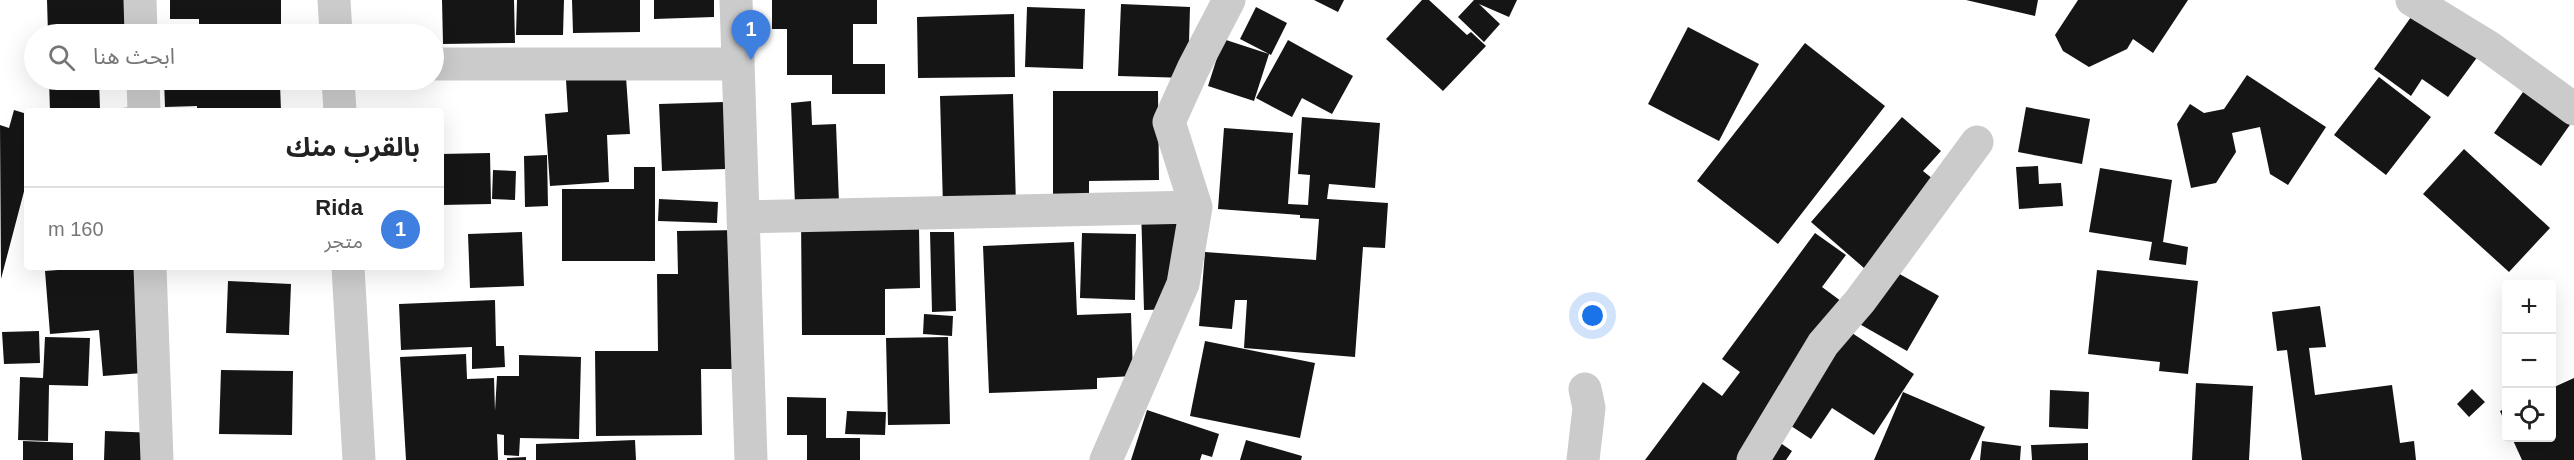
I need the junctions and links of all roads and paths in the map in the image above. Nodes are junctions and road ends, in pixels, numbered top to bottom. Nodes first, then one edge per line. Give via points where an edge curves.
1 (140, 0) edge
2 (334, 0) edge
3 (736, 0) edge
4 (1229, 0) edge
5 (2412, 0) edge
6 (141, 24) edge
7 (335, 24) edge
8 (444, 64) edge
9 (738, 64) junction
10 (143, 90) edge
11 (339, 90) edge
12 (144, 108) edge
13 (340, 108) edge
14 (2574, 108) edge
15 (1977, 142) dead end
16 (1196, 207) junction
17 (743, 217) junction
18 (150, 270) edge
19 (348, 270) edge
20 (1585, 389) dead end
21 (157, 460) edge
22 (359, 460) edge
23 (751, 460) edge
24 (1106, 460) edge
25 (1582, 460) edge
26 (1753, 460) edge

1 - 6 street
2 - 7 street
3 - 9 street
4 - 16 street via 1169,122
5 - 14 street via 2489,47
8 - 9 street
9 - 17 street
10 - 12 street
11 - 13 street
15 - 26 street via 1860,301 1823,344
16 - 17 street
16 - 24 street via 1184,284
17 - 23 street
18 - 21 street
19 - 22 street
20 - 25 street via 1589,408

